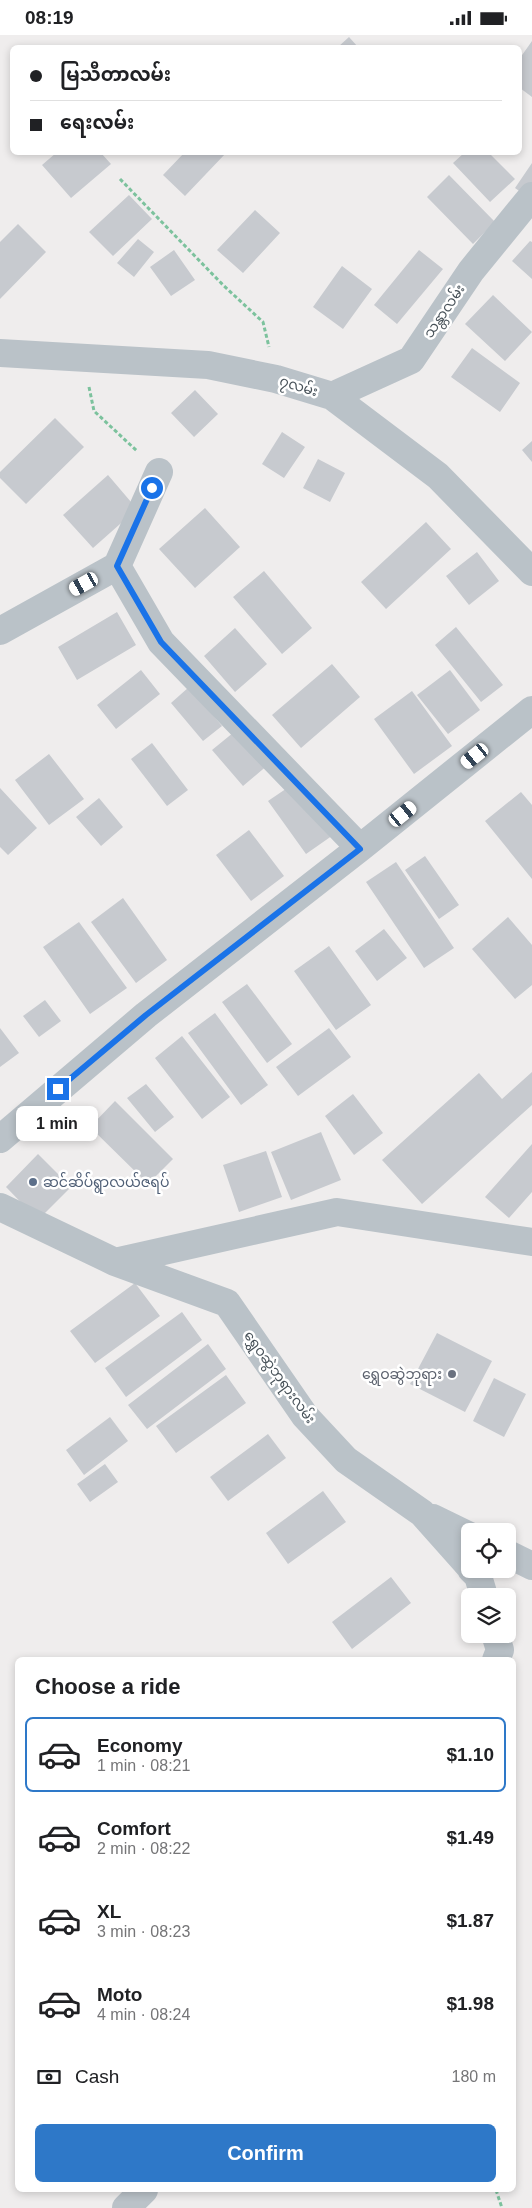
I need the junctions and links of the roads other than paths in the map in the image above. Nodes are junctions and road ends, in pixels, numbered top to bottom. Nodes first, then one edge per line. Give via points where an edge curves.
1 (532, 196) edge
2 (0, 353) edge
3 (332, 396) junction
4 (160, 472) road end
5 (117, 566) junction
6 (532, 572) edge
7 (0, 631) edge
8 (532, 710) edge
9 (360, 849) junction
10 (0, 1139) edge
11 (0, 1207) edge
12 (532, 1241) edge
13 (115, 1262) junction
14 (422, 1513) junction
15 (461, 1532) edge
16 (516, 1558) edge
17 (461, 1559) edge
18 (532, 1565) edge
19 (498, 1643) edge
20 (497, 1657) edge
21 (142, 2192) edge
22 (126, 2208) edge

1 - 3 street, သန္တာလမ်း via 471,271 411,360
2 - 3 street, ၇လမ်း via 208,365 276,379
3 - 6 street, ၇လမ်း via 438,476
4 - 5 street
5 - 7 street
5 - 9 street via 161,642
8 - 9 street
9 - 10 street via 146,1015
11 - 13 street, ရွှေဝဆွဲဘုရားလမ်း
12 - 13 street via 337,1212
13 - 14 street, ရွှေဝဆွဲဘုရားလမ်း via 227,1303 305,1416 346,1460
14 - 15 street
14 - 17 street, ရွှေဝဆွဲဘုရားလမ်း
16 - 18 street
19 - 20 street
21 - 22 street

